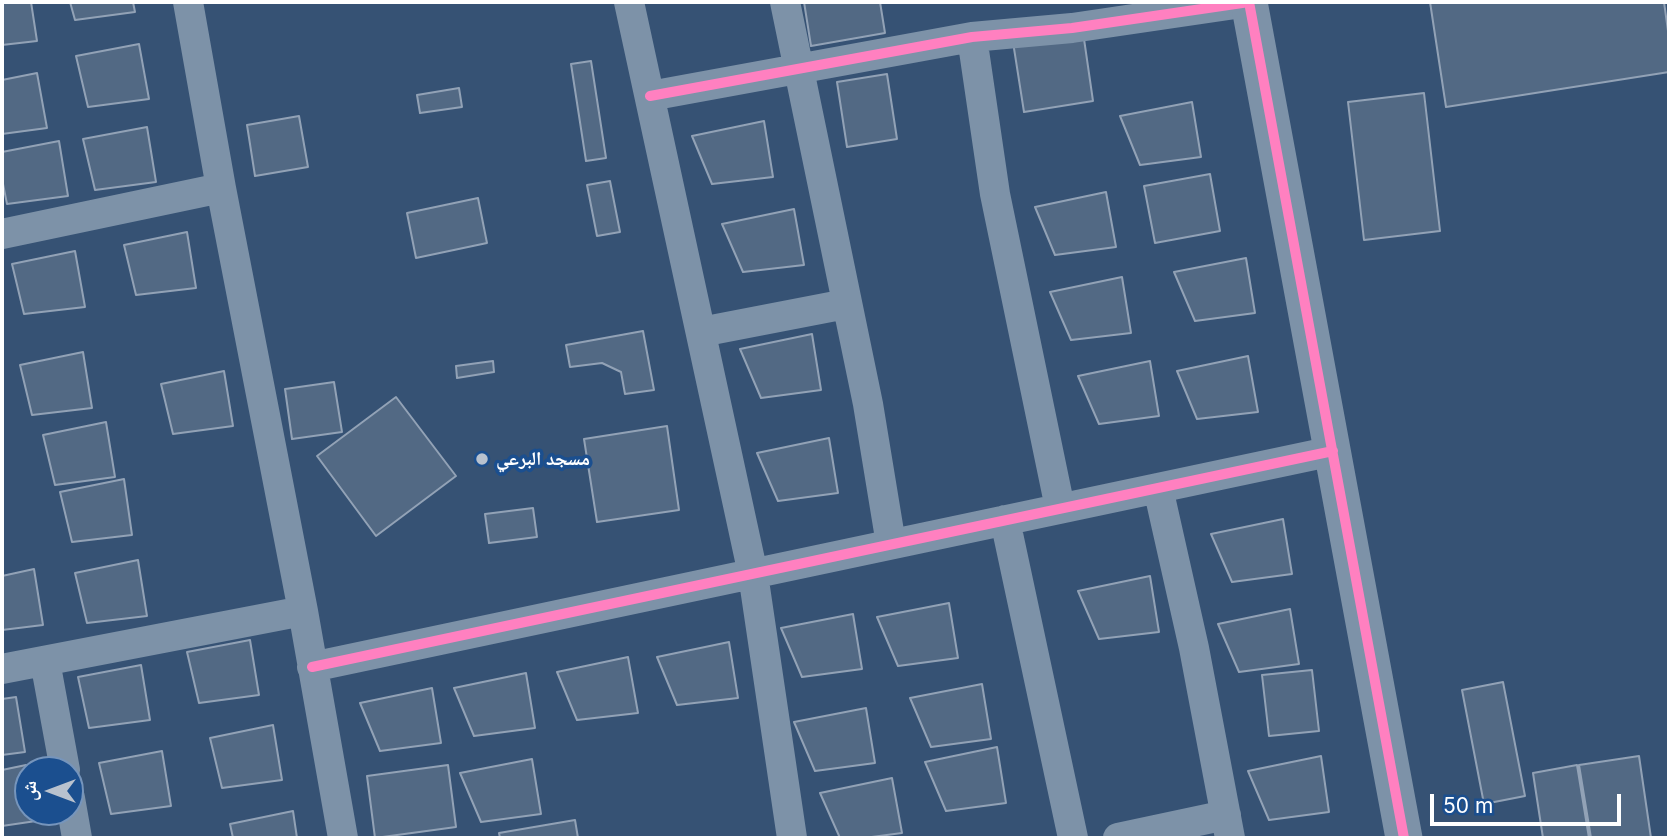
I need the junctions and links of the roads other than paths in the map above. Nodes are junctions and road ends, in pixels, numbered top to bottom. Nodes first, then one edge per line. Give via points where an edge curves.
1 (188, 2) edge
2 (629, 2) edge
3 (785, 2) edge
4 (1249, 2) edge
5 (972, 37) junction
6 (800, 69) junction
7 (650, 96) junction
8 (221, 188) junction
9 (2, 234) edge
10 (846, 304) junction
11 (701, 332) junction
12 (1333, 451) junction
13 (1158, 488) junction
14 (1060, 508) junction
15 (1006, 520) junction
16 (891, 544) junction
17 (753, 574) junction
18 (303, 611) junction
19 (45, 661) junction
20 (312, 667) junction
21 (2, 669) edge
22 (62, 756) edge
23 (1228, 827) edge
24 (343, 838) edge
25 (792, 838) edge
26 (1073, 838) edge
27 (1118, 838) edge
28 (1404, 838) edge

1 - 8 street
2 - 7 street
3 - 6 street
4 - 5 street via 1072,28
4 - 12 street
5 - 6 street
5 - 14 street via 995,194
6 - 7 street
6 - 10 street
7 - 11 street
8 - 9 street
8 - 18 street
10 - 11 street
10 - 16 street
11 - 17 street
12 - 13 street
12 - 28 street
13 - 14 street
13 - 23 street
14 - 15 street
15 - 16 street
15 - 26 street
16 - 17 street
17 - 20 street
17 - 25 street
18 - 19 street
18 - 20 street
19 - 21 street
19 - 22 street
20 - 24 street
23 - 27 street

